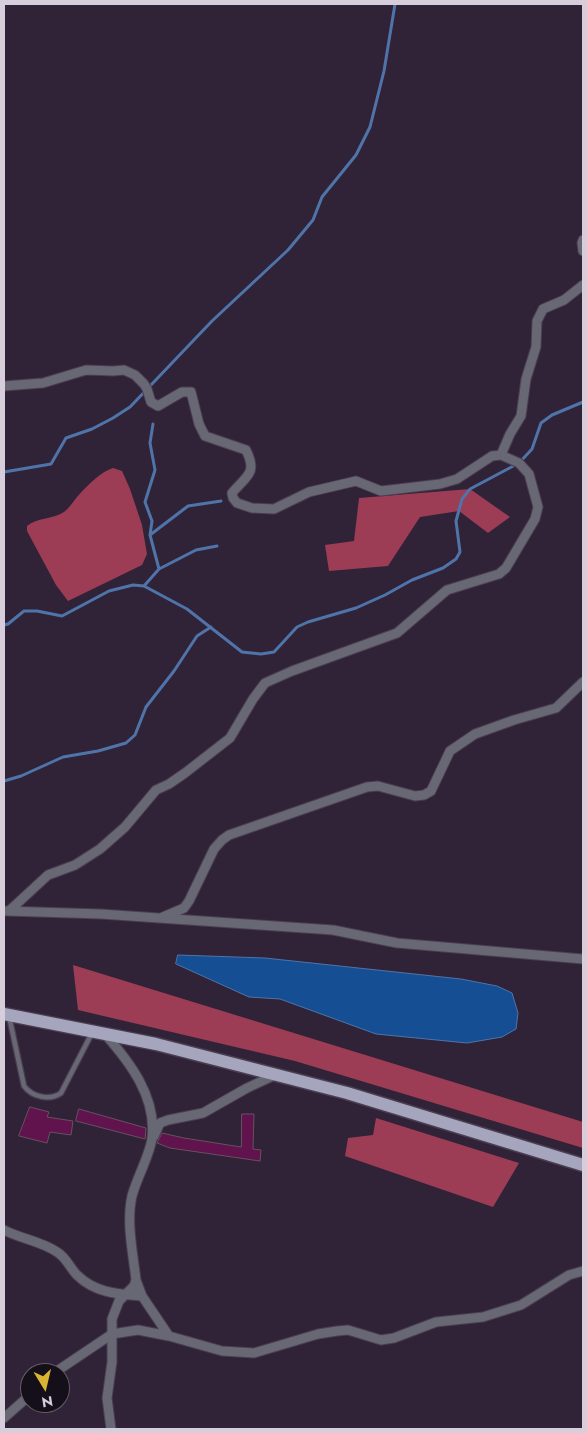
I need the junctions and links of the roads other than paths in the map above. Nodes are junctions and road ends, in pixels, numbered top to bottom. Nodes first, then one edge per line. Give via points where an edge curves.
1 (583, 240) edge
2 (583, 251) edge
3 (583, 285) edge
4 (4, 386) edge
5 (501, 454) junction
6 (583, 682) edge
7 (6, 911) edge
8 (160, 918) junction
9 (583, 959) edge
10 (6, 1014) edge
11 (98, 1032) junction
12 (275, 1075) junction
13 (152, 1138) junction
14 (583, 1165) edge
15 (4, 1230) edge
16 (583, 1271) edge
17 (136, 1280) junction
18 (125, 1295) junction
19 (142, 1296) junction
20 (112, 1334) junction
21 (169, 1336) junction
22 (69, 1363) edge
23 (20, 1404) edge
24 (4, 1418) edge
25 (111, 1429) edge

1 - 2 street
3 - 5 street via 564,300 543,309 537,320 536,347 526,380 521,416
4 - 5 street via 43,383 86,370 124,370 135,375 147,389 151,402 158,406 182,392 191,392 199,424 206,436 246,450 252,468 249,476 232,493 237,503 252,508 274,509 309,492 356,481 381,491 440,484 457,479 492,456
5 - 7 street via 519,463 529,474 538,507 535,519 500,574 447,590 397,633 265,684 230,738 185,774 156,790 125,827 100,849 48,875
6 - 8 street via 556,708 475,734 450,752 431,791 424,795 415,796 378,786 367,787 230,835 214,849 184,908
7 - 8 street
8 - 9 street via 333,930 397,943
10 - 11 main road
10 - 11 lane via 24,1086 27,1091 50,1098 61,1093
11 - 12 main road
11 - 13 street via 127,1059 136,1073 151,1115
12 - 13 street via 204,1113 160,1123
12 - 14 main road via 347,1093
13 - 17 street via 132,1196 130,1219
15 - 18 street via 60,1253 90,1287
16 - 21 street via 521,1305 482,1317 436,1322 394,1338 381,1340 348,1330 337,1331 254,1353 222,1350
17 - 18 street
17 - 19 street
18 - 19 street
18 - 20 street via 112,1319
19 - 21 street
20 - 21 street via 138,1330
20 - 22 street
20 - 25 street via 107,1398
23 - 24 street

